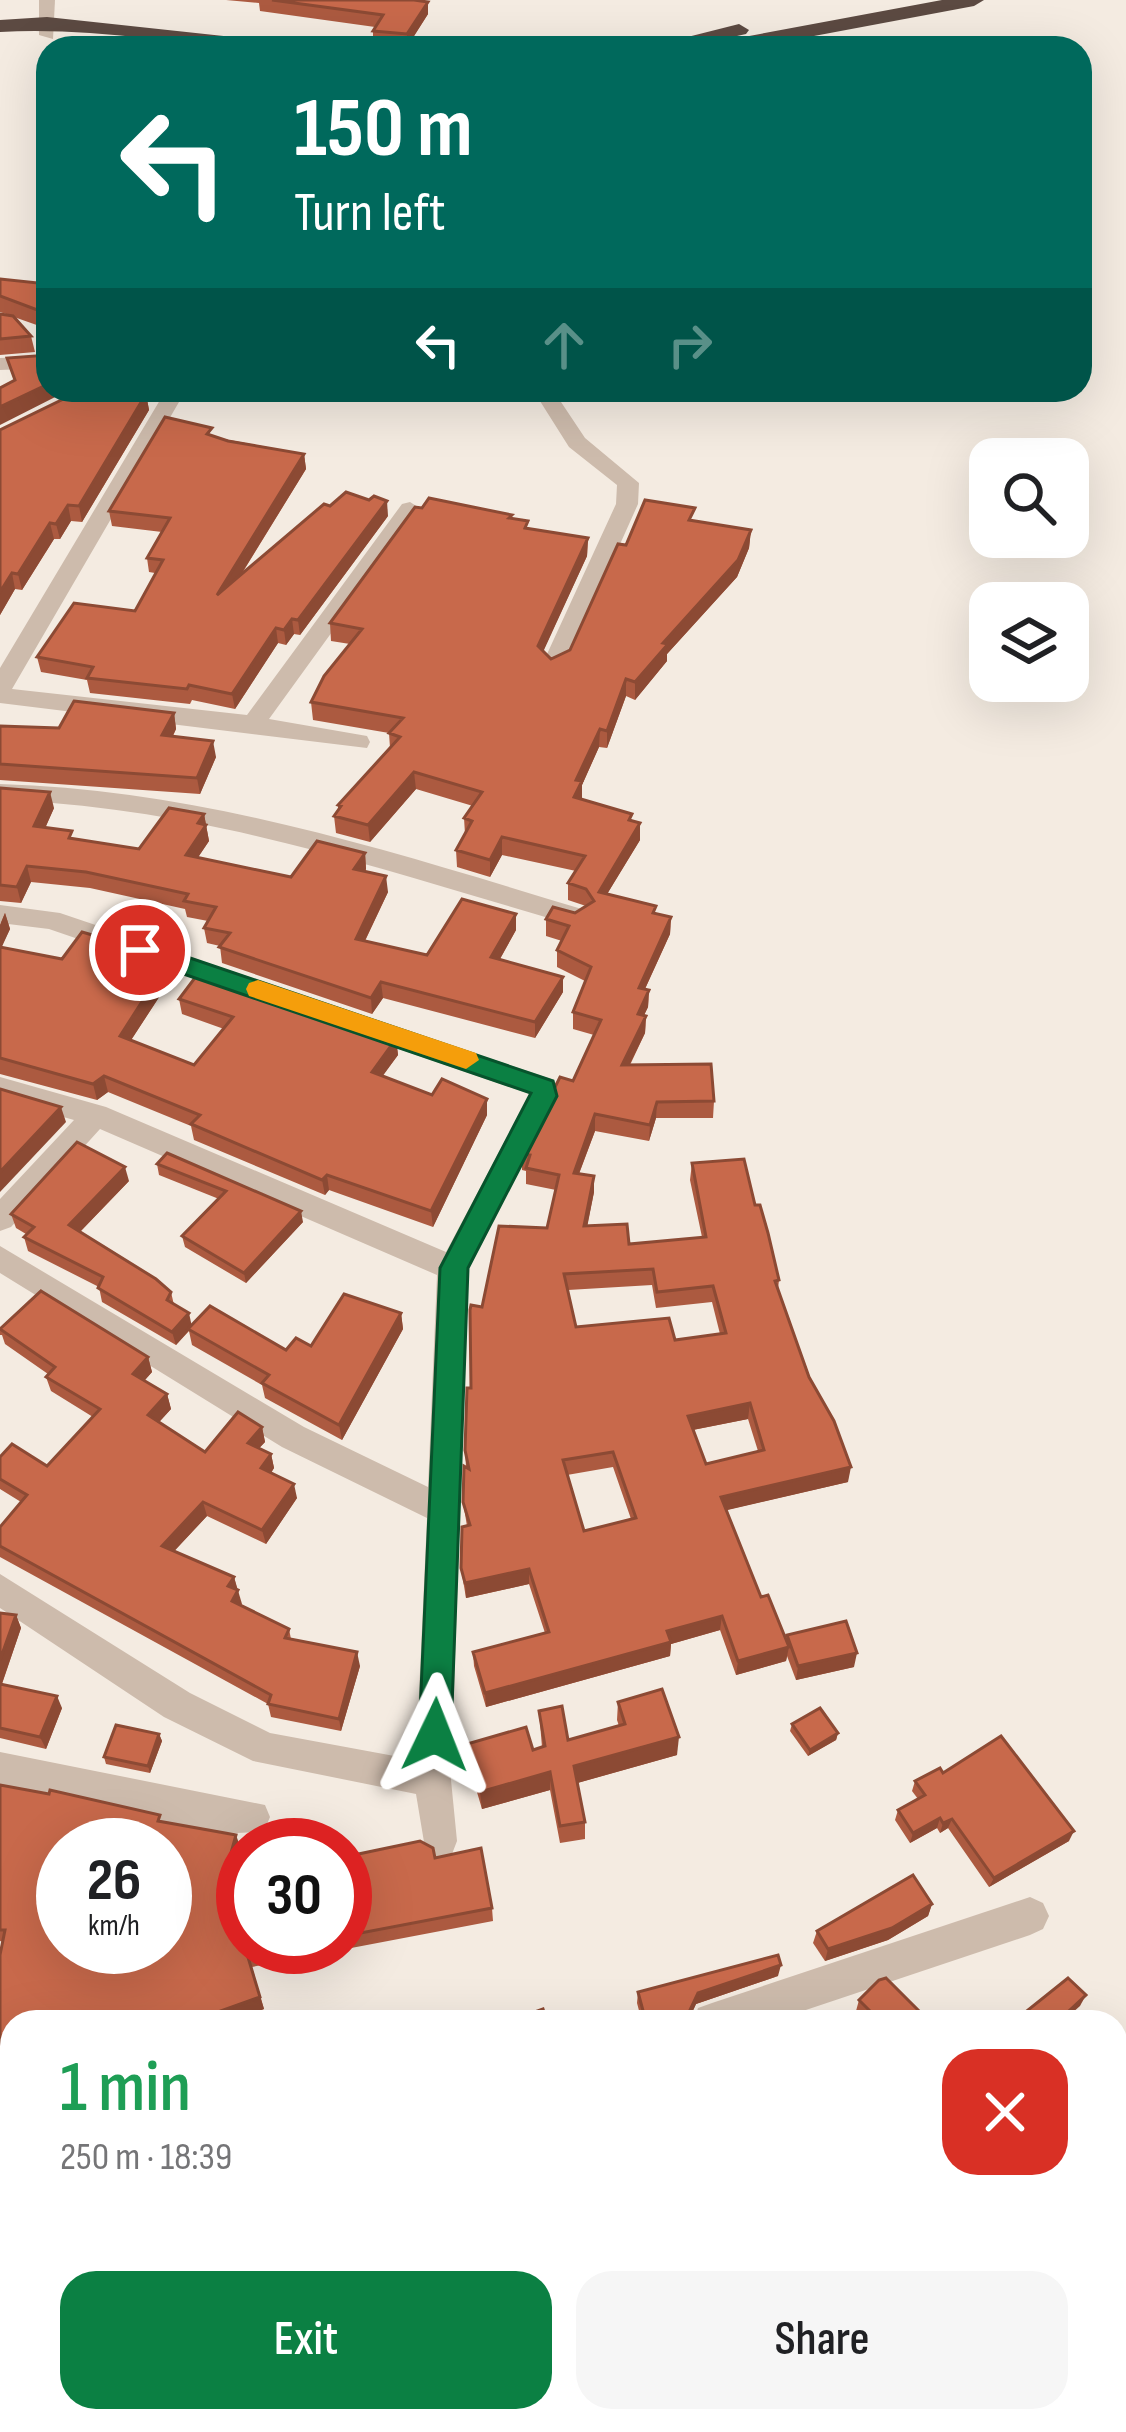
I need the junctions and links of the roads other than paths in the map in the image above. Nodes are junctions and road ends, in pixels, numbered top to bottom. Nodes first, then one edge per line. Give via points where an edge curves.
1 (47, 0) edge
2 (902, 0) edge
3 (974, 0) edge
4 (0, 26) edge
5 (47, 29) junction
6 (90, 36) edge
7 (132, 36) edge
8 (717, 36) edge
9 (781, 36) edge
10 (0, 38) edge
11 (36, 362) edge
12 (0, 364) edge
13 (169, 402) edge
14 (551, 402) edge
15 (410, 508) edge
16 (554, 665) edge
17 (0, 692) edge
18 (253, 724) junction
19 (358, 742) dead end
20 (0, 792) edge
21 (0, 914) edge
22 (576, 917) edge
23 (0, 1088) edge
24 (96, 1115) junction
25 (0, 1219) edge
26 (0, 1258) edge
27 (454, 1268) junction
28 (444, 1511) junction
29 (0, 1589) edge
30 (0, 1769) edge
31 (433, 1780) junction
32 (252, 1817) dead end
33 (439, 1840) dead end
34 (1030, 1916) dead end
35 (748, 2010) edge

1 - 5 street
2 - 8 highway
3 - 9 highway
4 - 5 highway
5 - 6 highway
5 - 7 highway
5 - 10 highway
11 - 12 street
13 - 17 street
14 - 16 street via 578,442 628,483 627,504
15 - 18 street
17 - 18 street
18 - 19 street
20 - 22 street via 152,803 250,822
21 - 27 street via 51,920 544,1088
23 - 24 street
24 - 25 street
24 - 27 street
26 - 28 street via 293,1437
27 - 28 street
28 - 31 street
29 - 31 street via 177,1705 266,1749
30 - 32 street
31 - 33 street
34 - 35 street

